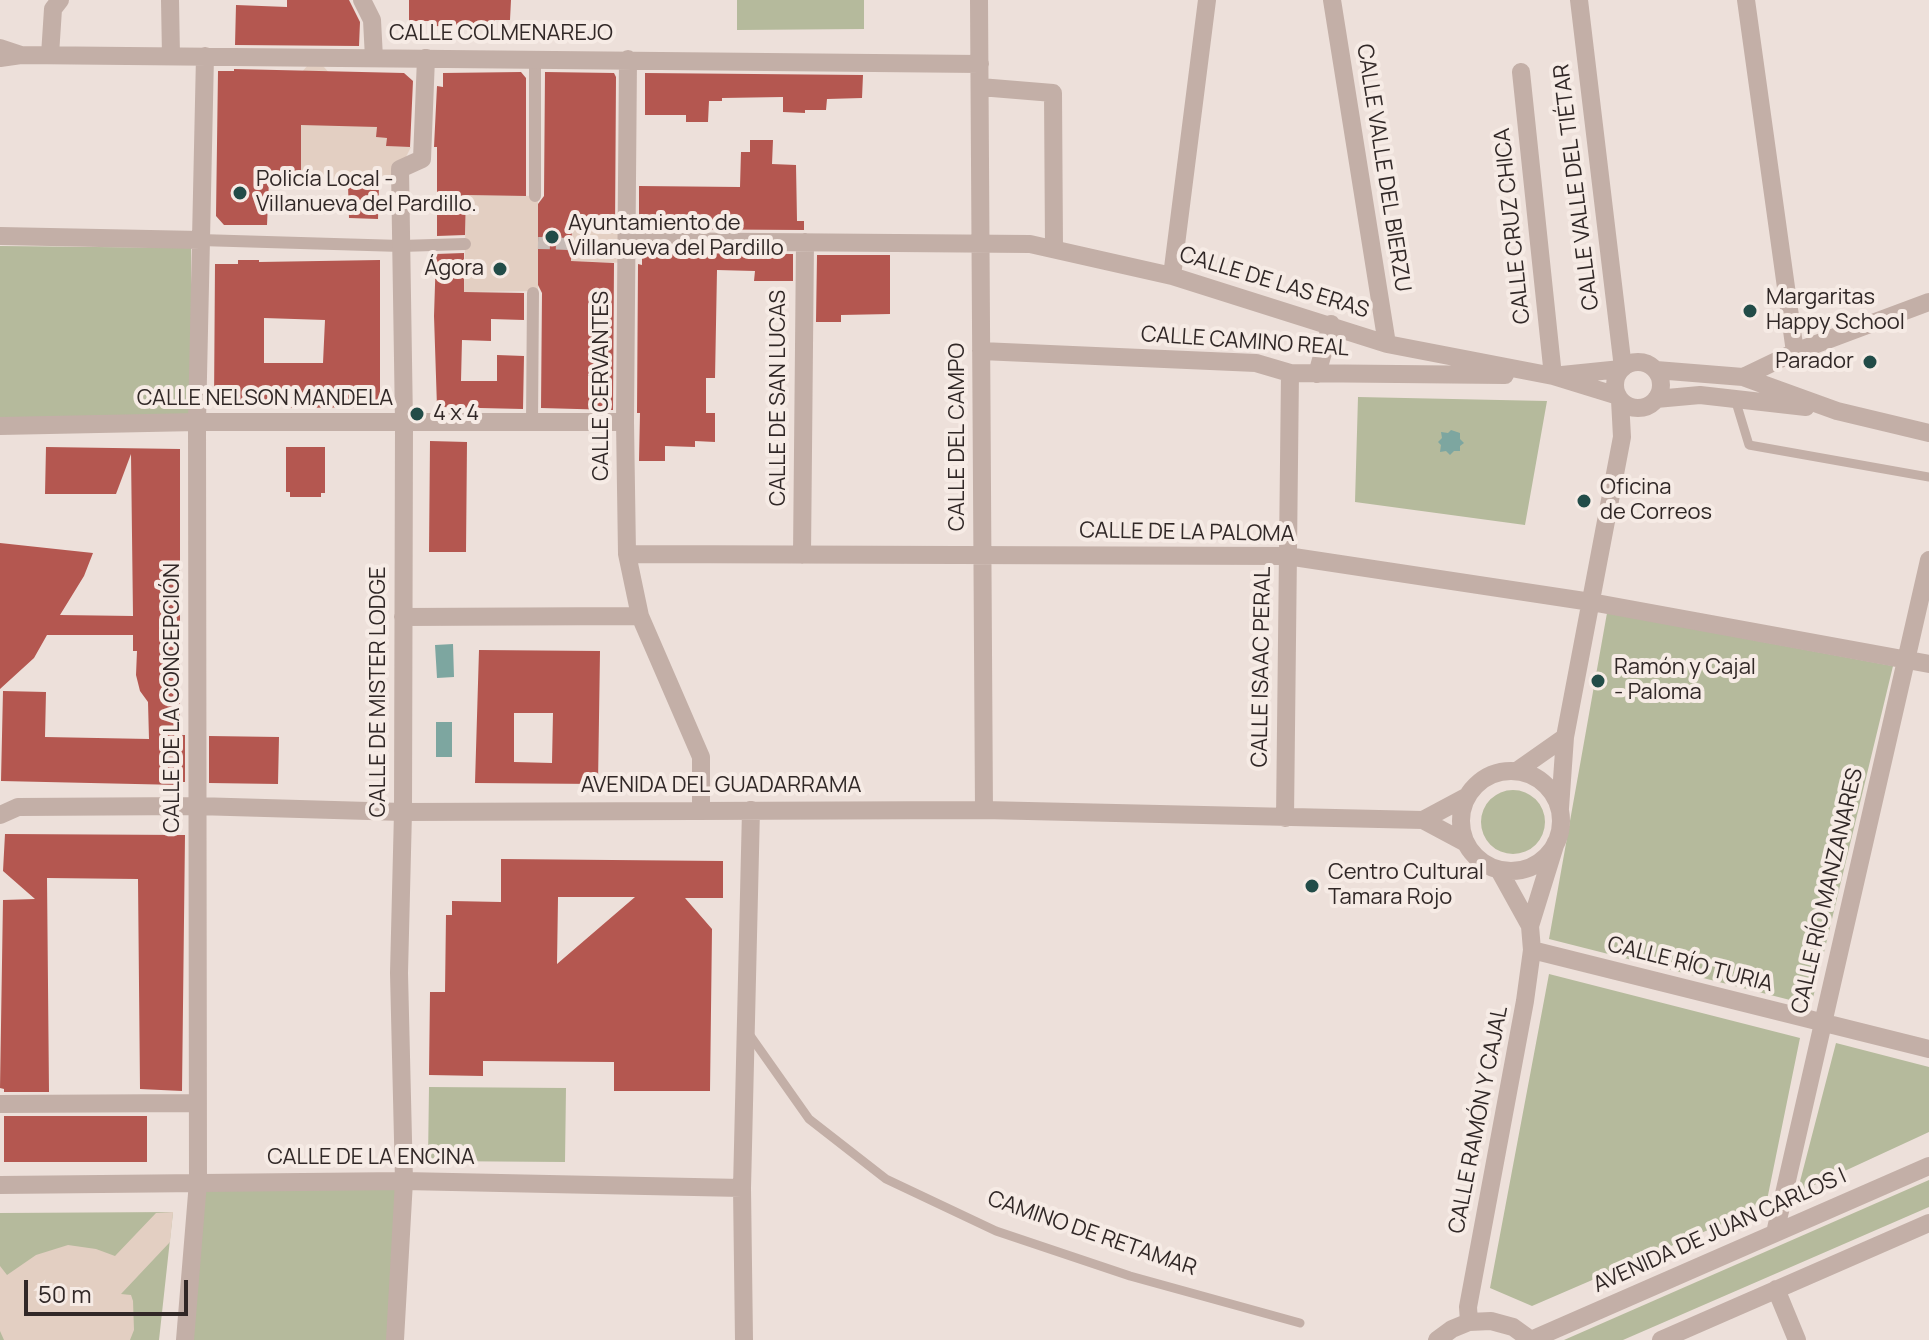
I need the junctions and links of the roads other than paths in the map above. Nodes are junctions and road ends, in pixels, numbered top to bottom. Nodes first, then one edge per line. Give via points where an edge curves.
1 (60, 0) edge
2 (170, 0) edge
3 (362, 0) edge
4 (979, 0) edge
5 (1207, 0) edge
6 (1332, 0) edge
7 (1579, 0) edge
8 (1746, 0) edge
9 (0, 48) edge
10 (21, 55) junction
11 (50, 55) junction
12 (171, 56) junction
13 (205, 56) junction
14 (0, 58) edge
15 (374, 58) junction
16 (426, 58) junction
17 (535, 59) junction
18 (628, 59) junction
19 (980, 64) junction
20 (1521, 72) dead end
21 (980, 87) junction
22 (535, 196) dead end
23 (0, 236) edge
24 (200, 240) junction
25 (627, 241) junction
26 (805, 242) junction
27 (981, 243) junction
28 (465, 244) dead end
29 (401, 246) junction
30 (1054, 248) junction
31 (1172, 276) junction
32 (533, 293) dead end
33 (1929, 302) edge
34 (1331, 324) junction
35 (1387, 344) junction
36 (981, 351) junction
37 (1795, 352) junction
38 (1622, 368) junction
39 (1656, 370) junction
40 (1290, 373) junction
41 (1317, 374) junction
42 (1553, 376) junction
43 (1743, 377) junction
44 (1619, 398) junction
45 (1656, 399) junction
46 (1735, 399) junction
47 (1638, 408) junction
48 (1837, 411) junction
49 (197, 422) junction
50 (625, 422) junction
51 (404, 423) junction
52 (532, 423) junction
53 (0, 426) edge
54 (1929, 433) edge
55 (1622, 437) junction
56 (1929, 477) edge
57 (627, 554) junction
58 (983, 554) junction
59 (802, 555) junction
60 (1287, 556) junction
61 (1929, 560) edge
62 (1591, 602) junction
63 (640, 616) junction
64 (403, 617) junction
65 (1906, 658) junction
66 (1929, 664) edge
67 (1565, 737) junction
68 (1518, 770) junction
69 (1466, 797) junction
70 (0, 798) edge
71 (196, 806) junction
72 (18, 807) junction
73 (1560, 808) junction
74 (701, 810) junction
75 (751, 810) junction
76 (984, 810) junction
77 (403, 812) junction
78 (0, 815) edge
79 (1285, 818) junction
80 (1423, 820) junction
81 (1556, 842) junction
82 (1466, 843) junction
83 (1499, 870) junction
84 (1530, 926) junction
85 (1532, 950) junction
86 (1822, 1023) junction
87 (747, 1031) junction
88 (1929, 1049) edge
89 (198, 1103) junction
90 (0, 1104) edge
91 (1929, 1166) edge
92 (404, 1181) junction
93 (198, 1182) junction
94 (0, 1185) edge
95 (742, 1188) junction
96 (1929, 1223) edge
97 (1775, 1233) junction
98 (1776, 1289) junction
99 (1469, 1322) junction
100 (1300, 1323) dead end
101 (185, 1340) edge
102 (395, 1340) edge
103 (744, 1340) edge
104 (1437, 1340) edge
105 (1531, 1340) edge
106 (1661, 1340) edge
107 (1797, 1340) edge

1 - 11 street via 53,9
2 - 12 street
3 - 15 street via 372,20
4 - 19 street, CALLE DEL CAMPO
5 - 31 street
6 - 35 street, CALLE VALLE DEL BIERZU
7 - 38 street, CALLE VALLE DEL TIÉTAR
8 - 37 street
9 - 10 street, CALLE COLMENAREJO
10 - 11 street, CALLE COLMENAREJO
10 - 14 street, CALLE COLMENAREJO
11 - 12 street, CALLE COLMENAREJO
12 - 13 street, CALLE COLMENAREJO
13 - 15 street, CALLE COLMENAREJO
13 - 24 street, CALLE DE LA CONCEPCIÓN
15 - 16 street, CALLE COLMENAREJO
16 - 17 street, CALLE COLMENAREJO
16 - 29 street, CALLE DE MISTER LODGE via 422,159 400,169
17 - 18 street, CALLE COLMENAREJO
17 - 22 street
18 - 19 street, CALLE COLMENAREJO
18 - 25 street, CALLE CERVANTES
19 - 21 street, CALLE DEL CAMPO
20 - 42 street, CALLE CRUZ CHICA
21 - 27 street, CALLE DEL CAMPO
21 - 30 street via 1053,93
23 - 24 street
24 - 29 street
24 - 49 street, CALLE DE LA CONCEPCIÓN
25 - 26 street, CALLE DE LAS ERAS
25 - 50 street, CALLE CERVANTES
26 - 27 street, CALLE DE LAS ERAS
26 - 59 street, CALLE DE SAN LUCAS
27 - 30 street, CALLE DE LAS ERAS
27 - 36 street, CALLE DEL CAMPO
28 - 29 street
29 - 51 street, CALLE DE MISTER LODGE
30 - 31 street, CALLE DE LAS ERAS
31 - 34 street, CALLE DE LAS ERAS
32 - 52 street
33 - 37 street
34 - 35 street, CALLE DE LAS ERAS
34 - 41 street
35 - 42 street, CALLE DE LAS ERAS
36 - 40 street, CALLE CAMINO REAL via 1256,363
36 - 58 street, CALLE DEL CAMPO
37 - 43 street
38 - 39 street via 1643,362
38 - 42 street, CALLE CAMINO REAL
38 - 44 street via 1615,382
39 - 43 street
39 - 45 street via 1661,381
40 - 41 street, CALLE CAMINO REAL
40 - 60 street, CALLE ISAAC PERAL
41 - 42 street, CALLE CAMINO REAL
42 - 44 street, CALLE CAMINO REAL
43 - 48 street
44 - 47 street
44 - 55 street
45 - 46 street
45 - 47 street
46 - 48 street
46 - 56 lane via 1749,445
47 - 55 street
48 - 54 street
49 - 51 street, CALLE NELSON MANDELA
49 - 53 street, CALLE NELSON MANDELA
49 - 71 street, CALLE DE LA CONCEPCIÓN
50 - 52 street, CALLE NELSON MANDELA
50 - 57 street, CALLE CERVANTES
51 - 52 street, CALLE NELSON MANDELA
51 - 64 street, CALLE DE MISTER LODGE
55 - 62 street
57 - 59 street, CALLE DE LA PALOMA
57 - 63 street, CALLE CERVANTES
58 - 59 street, CALLE DE LA PALOMA
58 - 60 street, CALLE DE LA PALOMA
58 - 76 street, CALLE DEL CAMPO
60 - 62 street, CALLE DE LA PALOMA
60 - 79 street, CALLE ISAAC PERAL
61 - 65 street, CALLE RÍO MANZANARES
62 - 65 street, CALLE DE LA PALOMA
62 - 67 street
63 - 64 street
63 - 74 street, CALLE CERVANTES via 701,757
64 - 77 street, CALLE DE MISTER LODGE
65 - 66 street, CALLE DE LA PALOMA
65 - 86 street, CALLE RÍO MANZANARES
67 - 68 street
67 - 73 street
68 - 69 street via 1488,776
68 - 73 street via 1545,783
69 - 80 street, AVENIDA DEL GUADARRAMA
69 - 82 street via 1460,820
70 - 72 street, AVENIDA DEL GUADARRAMA
71 - 72 street, AVENIDA DEL GUADARRAMA
71 - 77 street, AVENIDA DEL GUADARRAMA
71 - 89 street, CALLE DE LA CONCEPCIÓN
72 - 78 street, AVENIDA DEL GUADARRAMA
73 - 81 street
74 - 75 street, AVENIDA DEL GUADARRAMA
74 - 77 street, AVENIDA DEL GUADARRAMA
75 - 76 street, AVENIDA DEL GUADARRAMA
75 - 87 street
76 - 79 street, AVENIDA DEL GUADARRAMA
77 - 92 street, CALLE DE MISTER LODGE via 399,973
79 - 80 street, AVENIDA DEL GUADARRAMA
80 - 82 street, AVENIDA DEL GUADARRAMA
81 - 83 street via 1532,866
81 - 84 street, CALLE RAMÓN Y CAJAL
82 - 83 street via 1474,855
83 - 84 street, CALLE RAMÓN Y CAJAL
84 - 85 street, CALLE RAMÓN Y CAJAL
85 - 86 street, CALLE RÍO TURIA
85 - 99 street, CALLE RAMÓN Y CAJAL
86 - 88 street, CALLE RÍO TURIA
86 - 97 street, CALLE RÍO MANZANARES
87 - 95 street
87 - 100 lane, CAMINO DE RETAMAR via 809,1119 886,1179 996,1231 1130,1276
89 - 90 street
89 - 93 street, CALLE DE LA CONCEPCIÓN
91 - 97 street, AVENIDA DE JUAN CARLOS I
92 - 93 street, CALLE DE LA ENCINA
92 - 95 street, CALLE DE LA ENCINA
92 - 102 street, CALLE DE MISTER LODGE
93 - 94 street, CALLE DE LA ENCINA
93 - 101 street, CALLE DE LA CONCEPCIÓN
95 - 103 street
96 - 98 street
97 - 105 street, AVENIDA DE JUAN CARLOS I
98 - 106 street
98 - 107 street
99 - 104 street
99 - 105 street via 1513,1327

